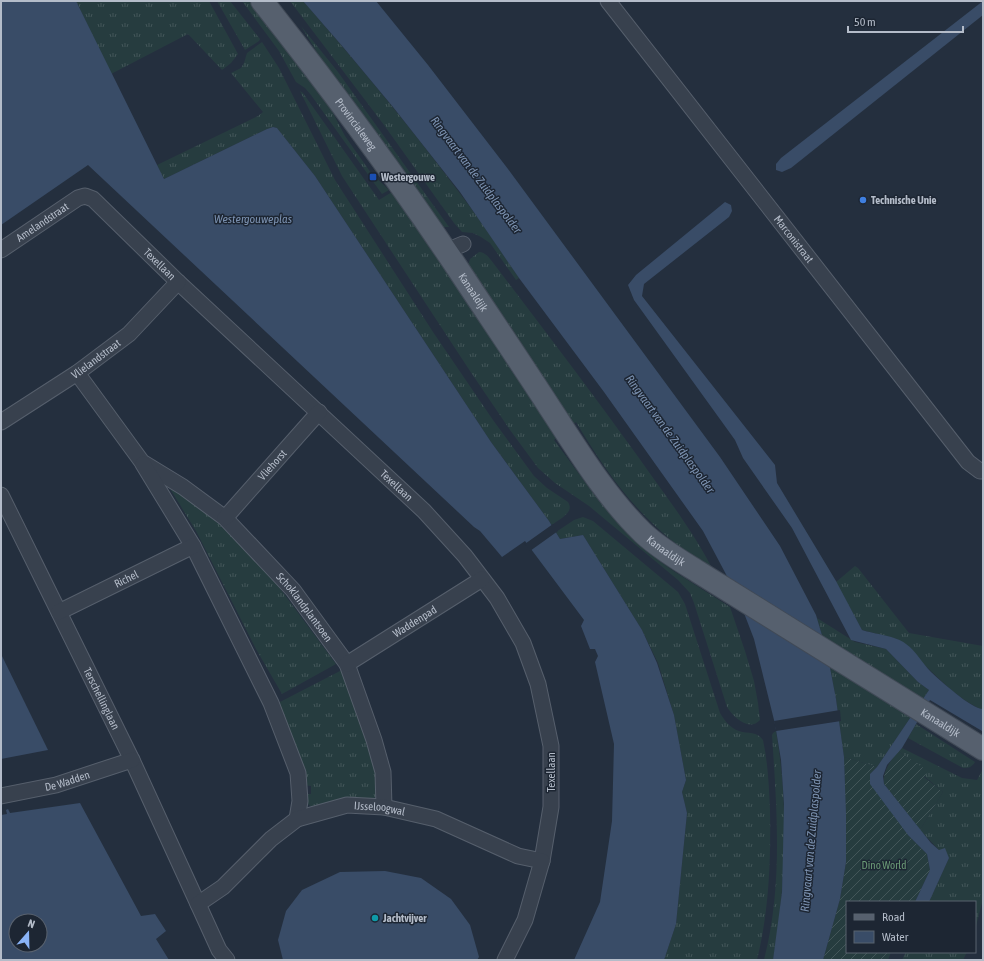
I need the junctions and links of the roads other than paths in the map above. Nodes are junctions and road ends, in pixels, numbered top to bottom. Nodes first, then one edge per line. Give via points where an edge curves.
1 (262, 1) edge
2 (608, 1) edge
3 (86, 196) joint
4 (455, 247) joint
5 (1, 250) edge
6 (178, 282) junction
7 (77, 373) junction
8 (319, 412) junction
9 (1, 422) edge
10 (142, 462) junction
11 (983, 471) edge
12 (1, 495) edge
13 (225, 518) junction
14 (193, 546) junction
15 (482, 579) junction
16 (59, 612) junction
17 (347, 664) junction
18 (983, 749) edge
19 (132, 760) junction
20 (1, 796) edge
21 (384, 807) junction
22 (297, 819) junction
23 (542, 860) junction
24 (198, 904) junction
25 (227, 960) edge
26 (505, 960) edge

1 - 4 main road, Provincialeweg via 383,162
2 - 11 street, Marconistraat via 968,462
3 - 5 street, Amelandstraat via 78,198
3 - 6 street, Texellaan
4 - 18 main road, Kanaaldijk via 579,453 610,497 645,535 700,573
6 - 7 street, Vlielandstraat via 129,334
6 - 8 street, Texellaan
7 - 9 street, Vlielandstraat
7 - 10 street, Schoklandplantsoen
8 - 13 street, Vliehorst
8 - 15 street, Texellaan via 424,511
10 - 13 street, Schoklandplantsoen via 183,487
10 - 14 street, Schoklandplantsoen
12 - 16 street, Terschellinglaan
13 - 17 street, Schoklandplantsoen via 293,590
14 - 16 street, Richel
14 - 22 street, Schoklandplantsoen via 271,703 298,773 300,801
15 - 17 street, Waddenpad
15 - 23 street, Texellaan via 497,598 523,643 538,684 551,746 551,806
16 - 19 street, Terschellinglaan
17 - 21 street, Schoklandplantsoen via 383,772
19 - 20 street, De Wadden via 56,785
19 - 24 street, Terschellinglaan
21 - 22 street, IJsseloogwal via 347,805
21 - 23 street, IJsseloogwal via 436,819 518,856
22 - 24 street, IJsseloogwal via 271,839 223,887
23 - 26 street via 525,920
24 - 25 street via 219,950

